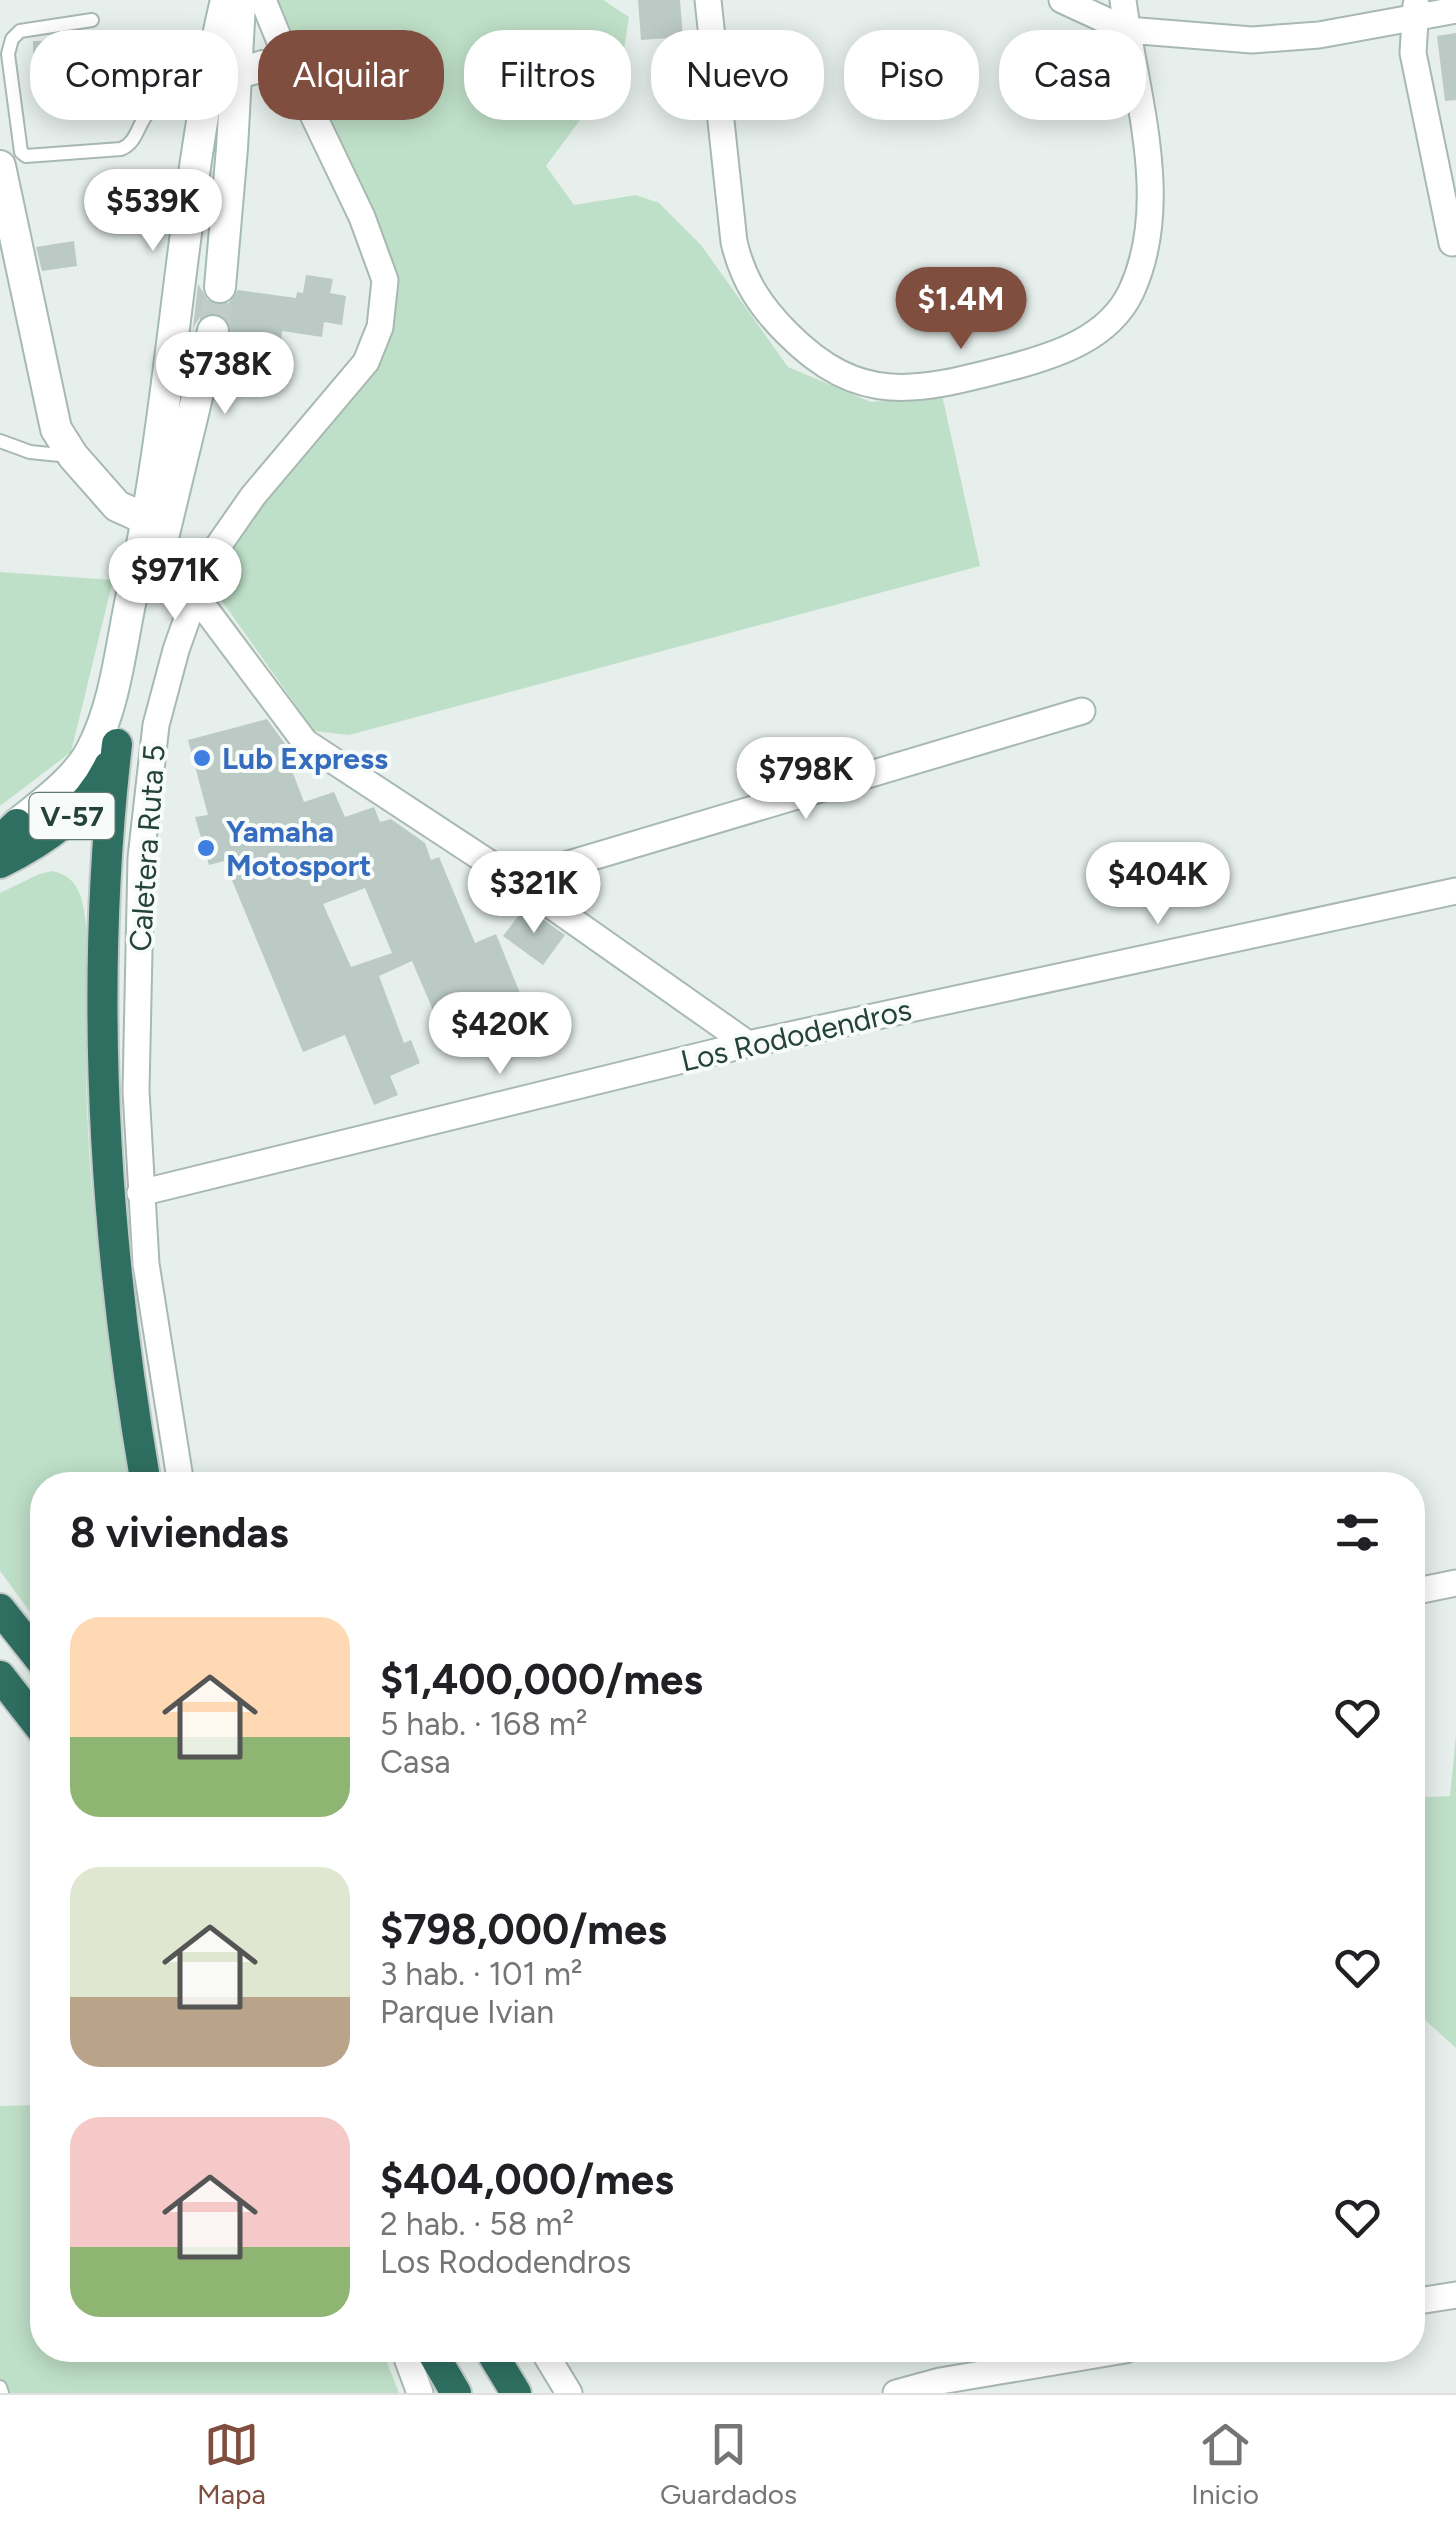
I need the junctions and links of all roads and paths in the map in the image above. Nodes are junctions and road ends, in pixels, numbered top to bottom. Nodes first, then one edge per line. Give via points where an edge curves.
1 (226, 0) edge
2 (240, 0) edge
3 (262, 0) edge
4 (708, 0) edge
5 (1062, 0) edge
6 (1123, 0) edge
7 (1416, 8) edge
8 (1456, 10) edge
9 (92, 20) dead end
10 (219, 30) edge
11 (238, 30) edge
12 (275, 30) edge
13 (1127, 30) joint
14 (1146, 31) edge
15 (144, 120) edge
16 (201, 120) edge
17 (233, 120) edge
18 (315, 120) edge
19 (1142, 120) edge
20 (1456, 132) edge
21 (1430, 136) junction
22 (0, 166) edge
23 (1452, 243) dead end
24 (220, 287) tunnel mouth
25 (213, 331) tunnel mouth
26 (0, 441) edge
27 (73, 456) junction
28 (148, 520) junction
29 (196, 595) junction
30 (1082, 712) dead end
31 (117, 744) junction
32 (6, 832) edge
33 (0, 864) edge
34 (515, 880) junction
35 (1456, 891) edge
36 (748, 1044) junction
37 (140, 1193) junction
38 (144, 1472) edge
39 (179, 1472) edge
40 (1456, 1583) edge
41 (1425, 1589) edge
42 (0, 1610) edge
43 (30, 1647) edge
44 (0, 1676) edge
45 (30, 1715) edge
46 (1456, 2295) edge
47 (1425, 2300) edge
48 (408, 2362) edge
49 (438, 2362) edge
50 (497, 2362) edge
51 (550, 2362) edge
52 (1053, 2362) edge
53 (420, 2393) edge
54 (456, 2393) edge
55 (516, 2393) edge
56 (569, 2393) edge
57 (896, 2393) edge

1 - 10 main road, V-57
2 - 11 main road
3 - 12 street, Caletera Ruta 5
4 - 19 street via 734,242 744,277 768,313 831,371 854,381 887,387 962,380 1090,337 1125,303 1146,246 1152,185
5 - 13 street
6 - 13 street
7 - 8 street
7 - 14 street via 1320,35 1273,40
7 - 21 street via 1413,53
9 - 15 lane via 20,31 12,40 8,54 21,152 121,149
16 - 28 main road, V-57
17 - 24 main road
18 - 29 street, Caletera Ruta 5 via 385,280 380,327 366,362 206,562
20 - 21 street
21 - 23 street
22 - 27 main road via 49,401
25 - 31 main road, V-57
26 - 27 lane
27 - 28 main road via 117,506
28 - 32 main road, V-57 via 92,752
29 - 34 street via 305,742
29 - 37 street, Caletera Ruta 5 via 156,725 148,777 138,968
30 - 34 street
31 - 33 highway, V-57 via 86,806
31 - 38 highway via 102,976 105,1155
34 - 36 street
35 - 36 street, Los Rododendros
36 - 37 street, Los Rododendros
37 - 39 street, Caletera Ruta 5
40 - 41 street
42 - 43 highway
44 - 45 highway
46 - 47 street
48 - 53 street
49 - 54 highway
50 - 55 highway
51 - 56 street
52 - 57 street

